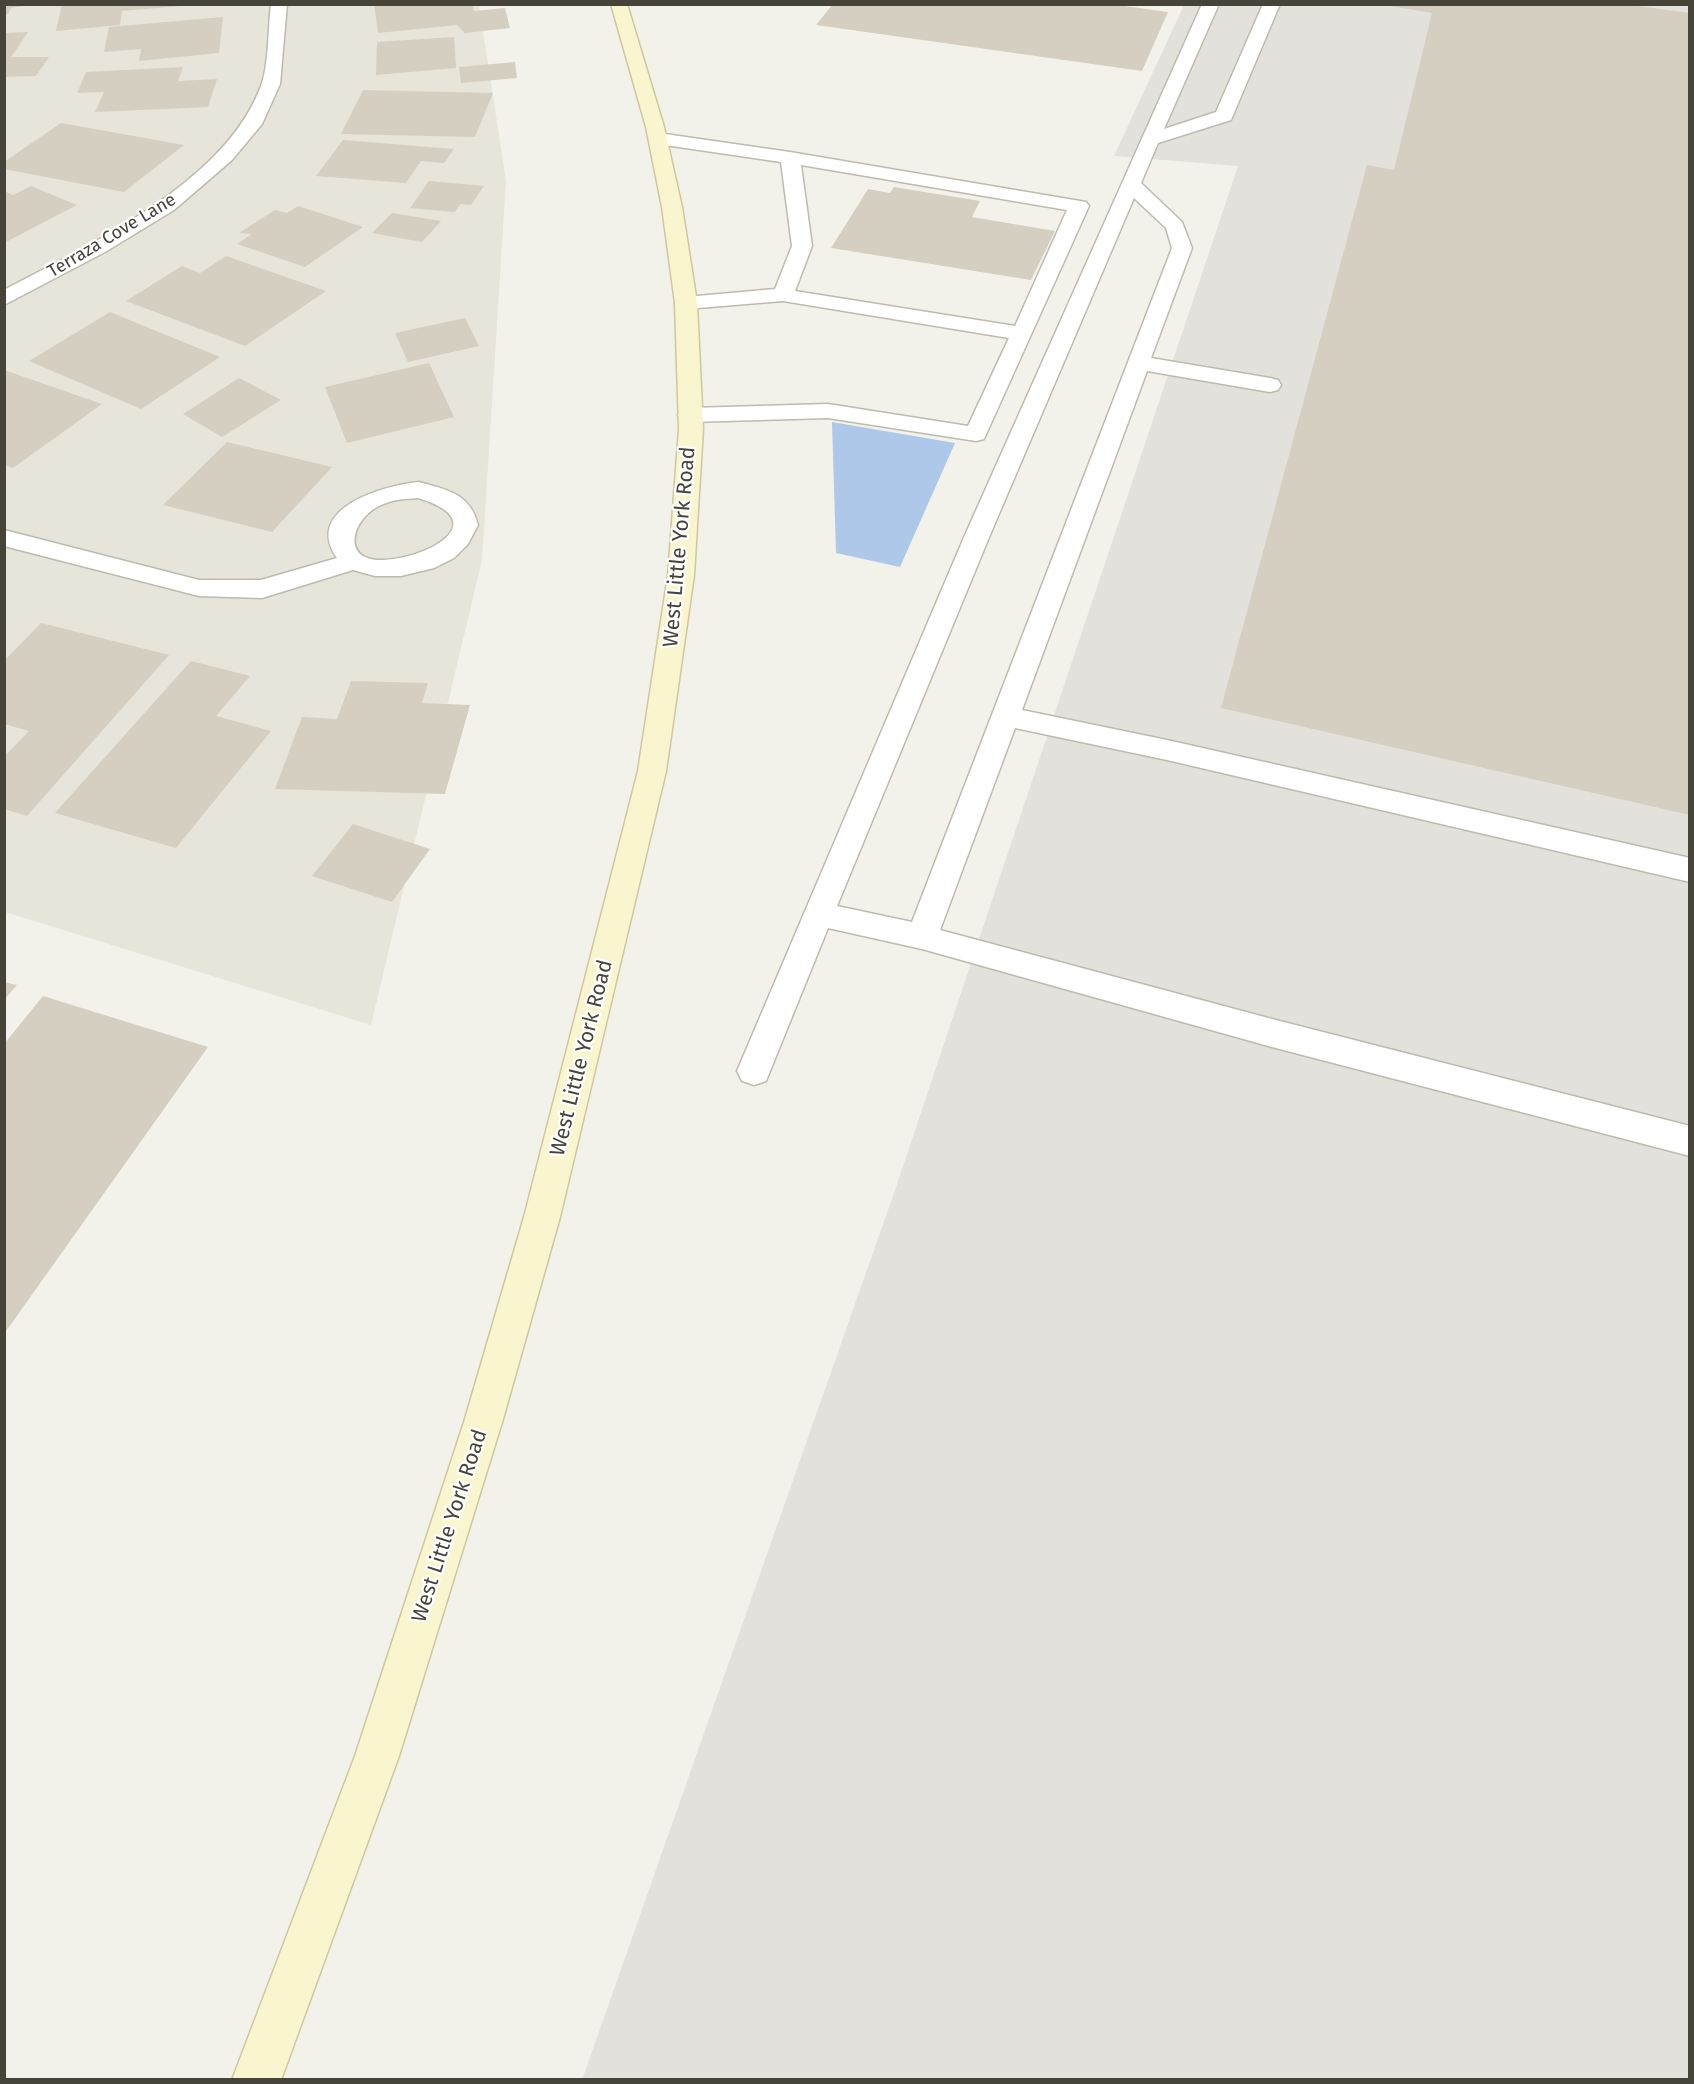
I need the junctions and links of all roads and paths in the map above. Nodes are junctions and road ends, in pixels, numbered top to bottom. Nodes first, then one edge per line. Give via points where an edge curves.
1 (279, 4) edge
2 (619, 4) edge
3 (1211, 4) edge
4 (1272, 4) edge
5 (658, 139) junction
6 (1150, 139) junction
7 (790, 158) junction
8 (1130, 183) junction
9 (783, 295) junction
10 (4, 299) edge
11 (686, 303) junction
12 (1022, 334) junction
13 (1139, 363) junction
14 (1270, 385) dead end
15 (690, 415) junction
16 (4, 538) edge
17 (355, 561) junction
18 (1005, 716) junction
19 (1689, 870) edge
20 (818, 914) junction
21 (922, 937) junction
22 (754, 1071) dead end
23 (1689, 1141) edge
24 (256, 2079) edge

1 - 10 street, Terraza Cove Lane via 271,84 253,124 225,156 167,206
2 - 5 main road, West Little York Road
3 - 6 street
4 - 6 street via 1224,116
5 - 7 street
5 - 11 main road, West Little York Road
6 - 8 street
7 - 9 street via 802,246
7 - 12 street via 1079,206
8 - 13 street via 1175,226 1182,248
8 - 20 street
9 - 11 street
9 - 12 street
11 - 15 main road, West Little York Road
12 - 15 street via 976,434 828,411
13 - 14 street
13 - 18 street
15 - 24 main road, West Little York Road via 681,575 652,771 542,1217 480,1430 377,1756
16 - 17 street via 199,588 262,589
17 - 17 street via 393,570 435,560 452,549 462,536 466,522 462,510 452,500 419,490 372,500 350,515 342,526 340,539 344,551
18 - 19 street via 1179,752
18 - 21 street
20 - 21 street
20 - 22 street
21 - 23 street

